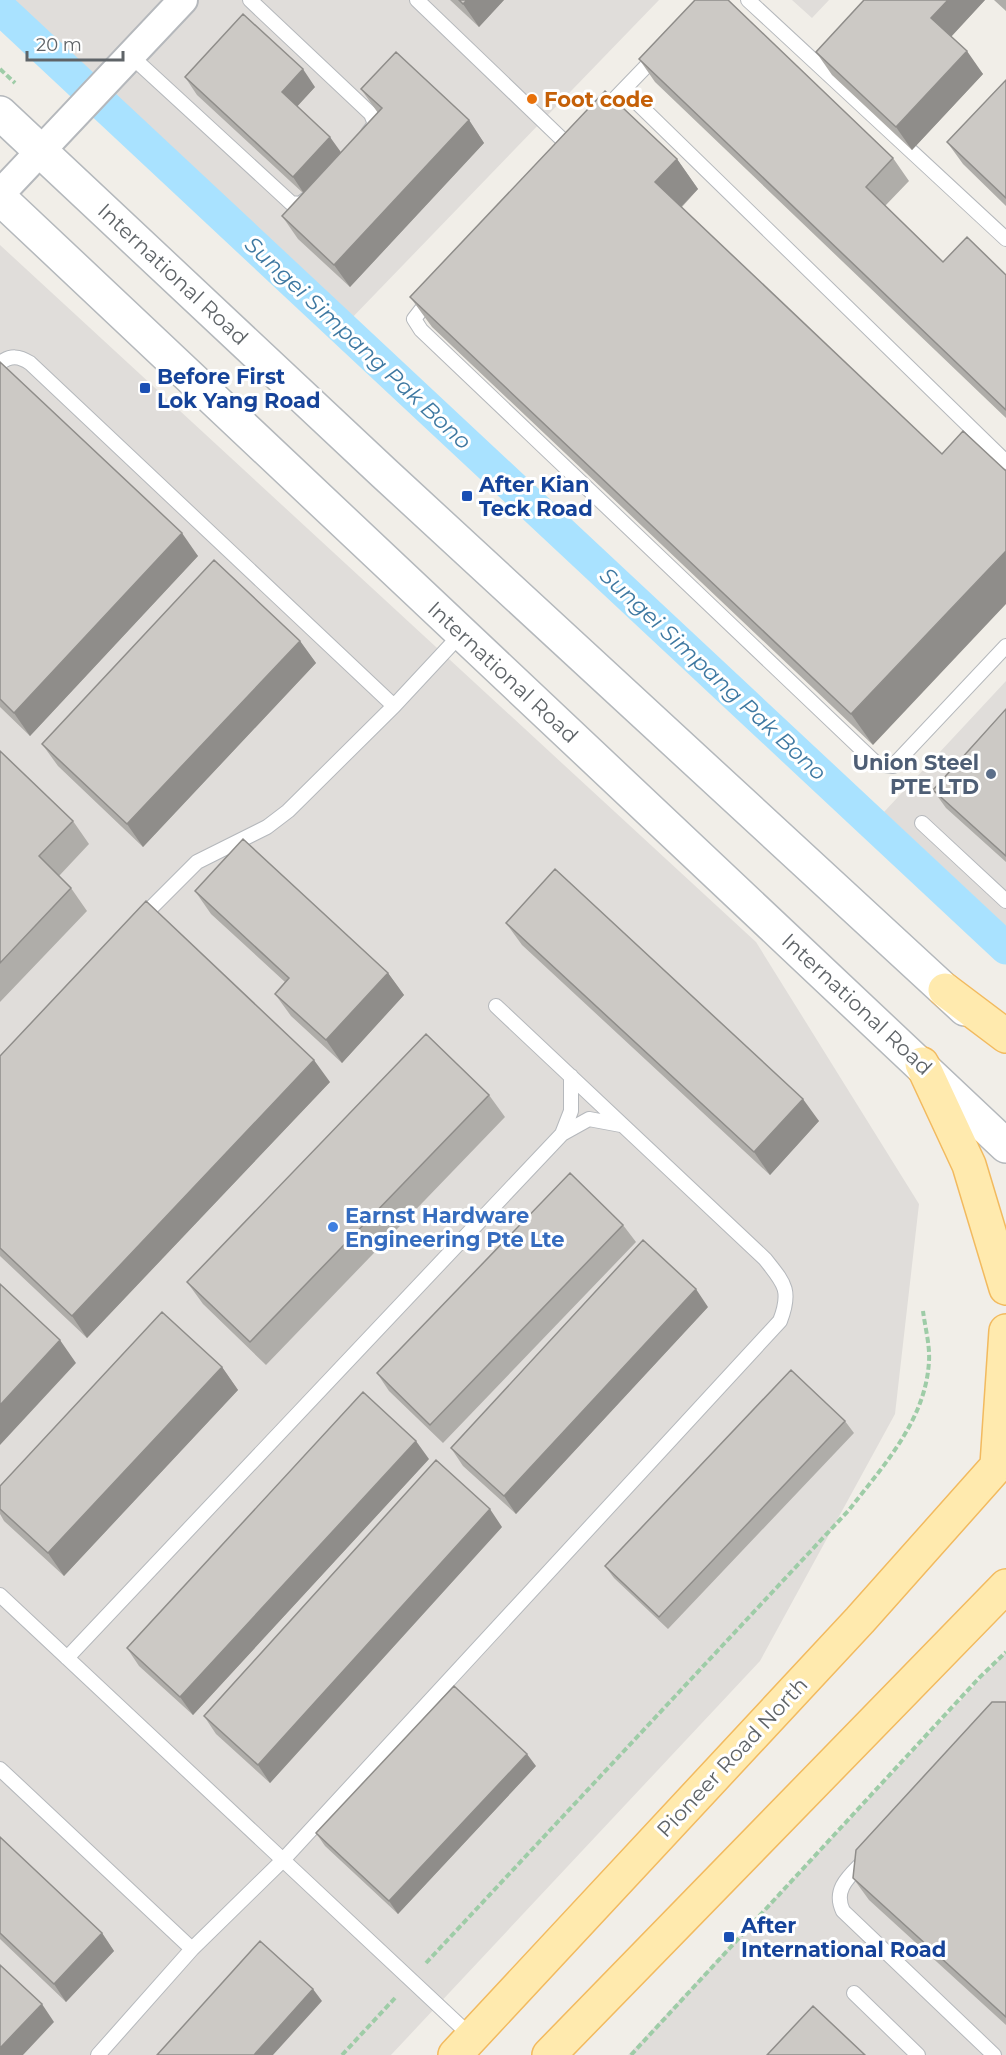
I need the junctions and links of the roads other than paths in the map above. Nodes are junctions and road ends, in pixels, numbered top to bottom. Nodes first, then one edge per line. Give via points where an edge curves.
1 (183, 0) edge
2 (250, 0) edge
3 (417, 0) edge
4 (748, 0) edge
5 (669, 41) edge
6 (129, 56) junction
7 (624, 90) junction
8 (0, 113) edge
9 (592, 122) edge
10 (359, 144) edge
11 (569, 146) edge
12 (41, 151) junction
13 (320, 185) edge
14 (0, 196) edge
15 (1006, 239) edge
16 (443, 284) edge
17 (0, 363) edge
18 (1006, 462) edge
19 (462, 633) junction
20 (1006, 646) edge
21 (394, 706) junction
22 (922, 823) dead end
23 (1006, 901) edge
24 (130, 929) edge
25 (945, 990) junction
26 (496, 1006) dead end
27 (1006, 1036) edge
28 (1006, 1047) edge
29 (922, 1064) junction
30 (571, 1076) junction
31 (624, 1125) junction
32 (562, 1134) junction
33 (1006, 1146) edge
34 (1006, 1288) edge
35 (1006, 1331) edge
36 (1002, 1461) edge
37 (1005, 1588) edge
38 (0, 1595) edge
39 (67, 1658) junction
40 (0, 1769) edge
41 (879, 1845) edge
42 (283, 1860) junction
43 (192, 1949) junction
44 (854, 1993) dead end
45 (464, 2046) edge
46 (98, 2055) edge
47 (549, 2055) edge
48 (918, 2055) edge
49 (994, 2055) edge

1 - 6 street
2 - 10 lane via 371,114 374,128
3 - 11 lane
4 - 15 lane via 820,59
5 - 7 lane
6 - 12 street
6 - 13 lane via 291,203 305,201
7 - 9 lane
7 - 18 lane
8 - 12 main road, International Road
12 - 14 street
12 - 25 main road, International Road
14 - 19 main road, International Road
16 - 20 lane via 414,319 421,330 877,764 892,766
17 - 21 lane via 11,357 30,363
19 - 21 lane
19 - 29 main road, International Road
21 - 24 lane via 288,811 267,827 197,862
22 - 23 lane
25 - 27 main road
25 - 28 main road, International Road
26 - 30 lane
29 - 33 main road, International Road
29 - 34 main road via 969,1165
30 - 31 lane
30 - 32 lane via 571,1111
31 - 32 lane via 589,1119
31 - 42 lane via 771,1266 782,1281 788,1302 780,1321
32 - 39 lane
35 - 36 main road
36 - 45 main road, Pioneer Road North via 860,1620
37 - 47 main road
38 - 39 lane
39 - 42 lane
40 - 43 lane
41 - 49 lane via 841,1886 839,1902 843,1911
42 - 43 lane
42 - 45 lane via 412,1980
43 - 46 lane
44 - 48 lane

